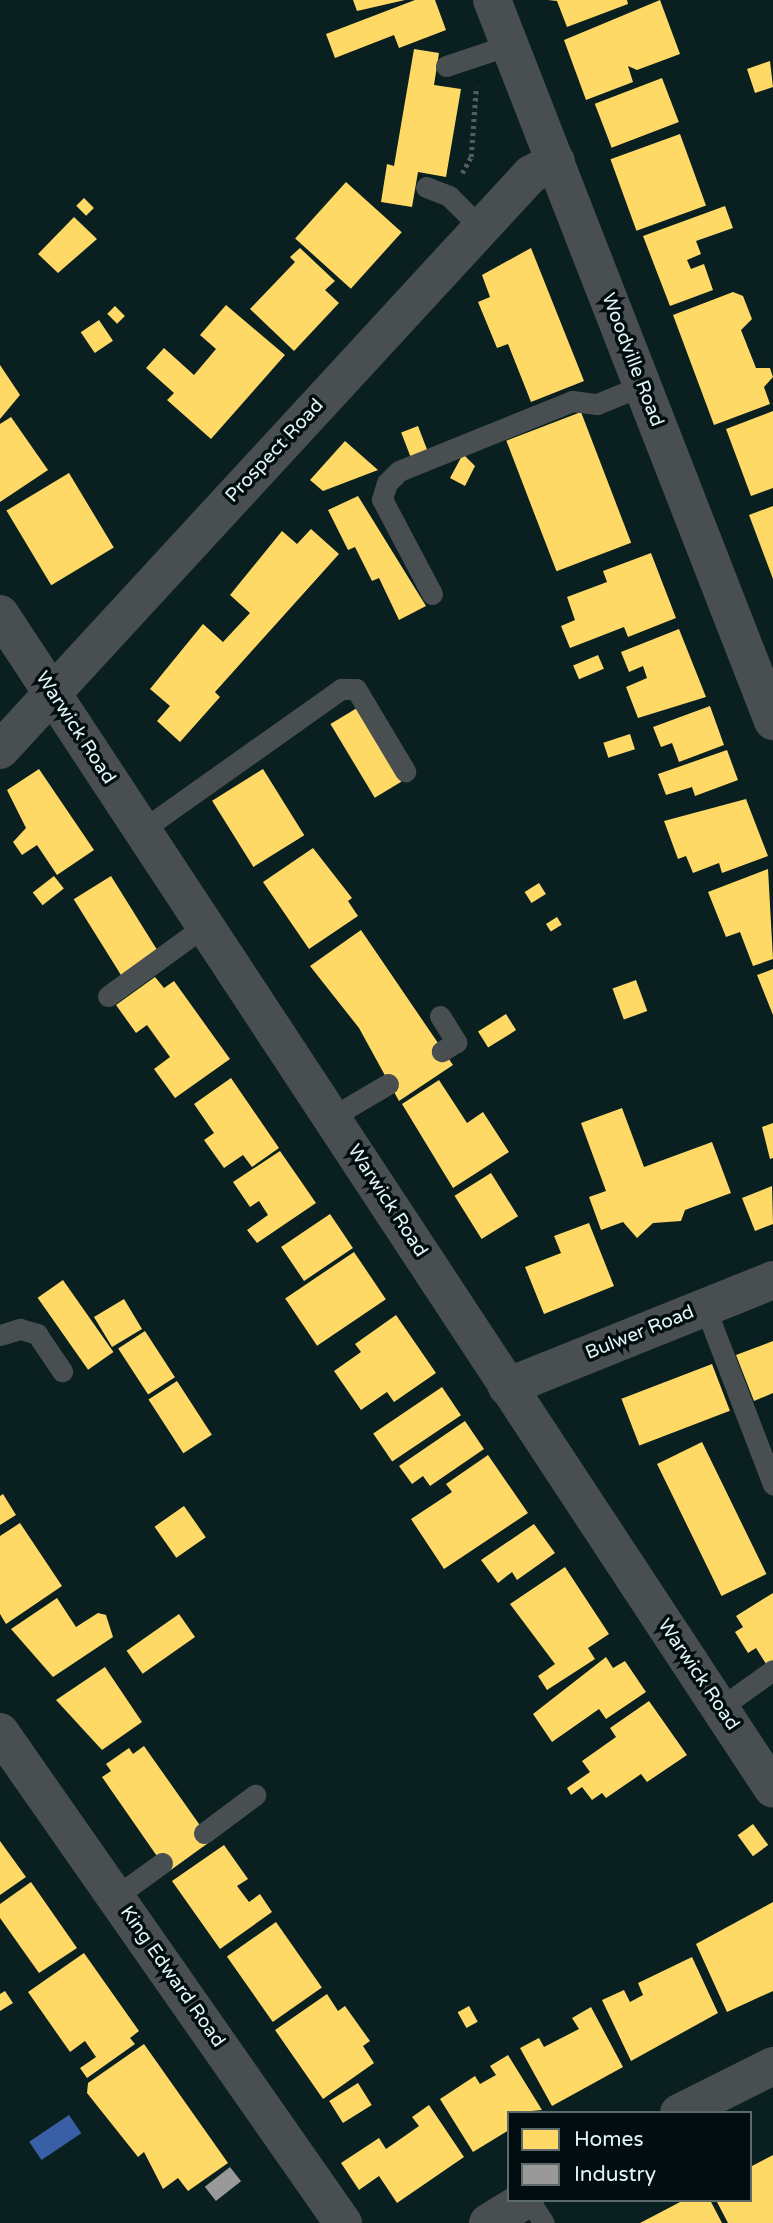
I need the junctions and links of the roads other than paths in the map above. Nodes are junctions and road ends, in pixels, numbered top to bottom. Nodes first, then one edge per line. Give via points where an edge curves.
1 (492, 0) edge
2 (509, 45) junction
3 (446, 66) dead end
4 (556, 161) junction
5 (426, 187) dead end
6 (481, 228) junction
7 (642, 386) junction
8 (432, 594) dead end
9 (0, 614) edge
10 (52, 693) junction
11 (773, 721) edge
12 (0, 750) edge
13 (405, 771) dead end
14 (142, 830) junction
15 (206, 925) junction
16 (108, 996) dead end
17 (440, 1016) dead end
18 (442, 1051) dead end
19 (388, 1084) dead end
20 (332, 1117) junction
21 (773, 1280) edge
22 (705, 1307) junction
23 (0, 1335) edge
24 (62, 1371) dead end
25 (507, 1387) junction
26 (773, 1484) edge
27 (773, 1670) edge
28 (720, 1708) junction
29 (0, 1732) edge
30 (773, 1789) edge
31 (256, 1795) dead end
32 (204, 1833) dead end
33 (162, 1863) dead end
34 (116, 1897) junction
35 (773, 2066) edge
36 (683, 2111) edge
37 (524, 2202) edge
38 (528, 2202) edge
39 (343, 2223) edge
40 (488, 2223) edge
41 (544, 2223) edge

1 - 2 street, Woodville Road
2 - 3 lane via 473,61
2 - 4 street, Woodville Road
4 - 6 street, Prospect Road via 531,174
4 - 7 street, Woodville Road
5 - 6 lane via 449,196
6 - 10 street, Prospect Road
7 - 8 lane via 597,404 572,401 399,471 387,483 383,499
7 - 11 street, Woodville Road
9 - 10 street, Warwick Road
10 - 12 street, Prospect Road
10 - 14 street, Warwick Road
13 - 14 lane via 356,689 341,689
14 - 15 street, Warwick Road
15 - 16 lane
15 - 20 street, Warwick Road
17 - 18 lane via 456,1042
19 - 20 lane
20 - 25 street, Warwick Road
21 - 22 street, Bulwer Road
22 - 25 street, Bulwer Road
22 - 26 lane
23 - 24 lane via 20,1329 37,1334
25 - 28 street, Warwick Road
27 - 28 lane
28 - 30 street, Warwick Road
29 - 34 street, King Edward Road
31 - 32 lane
33 - 34 lane
34 - 39 street, King Edward Road
35 - 36 street
37 - 40 street
38 - 41 lane

